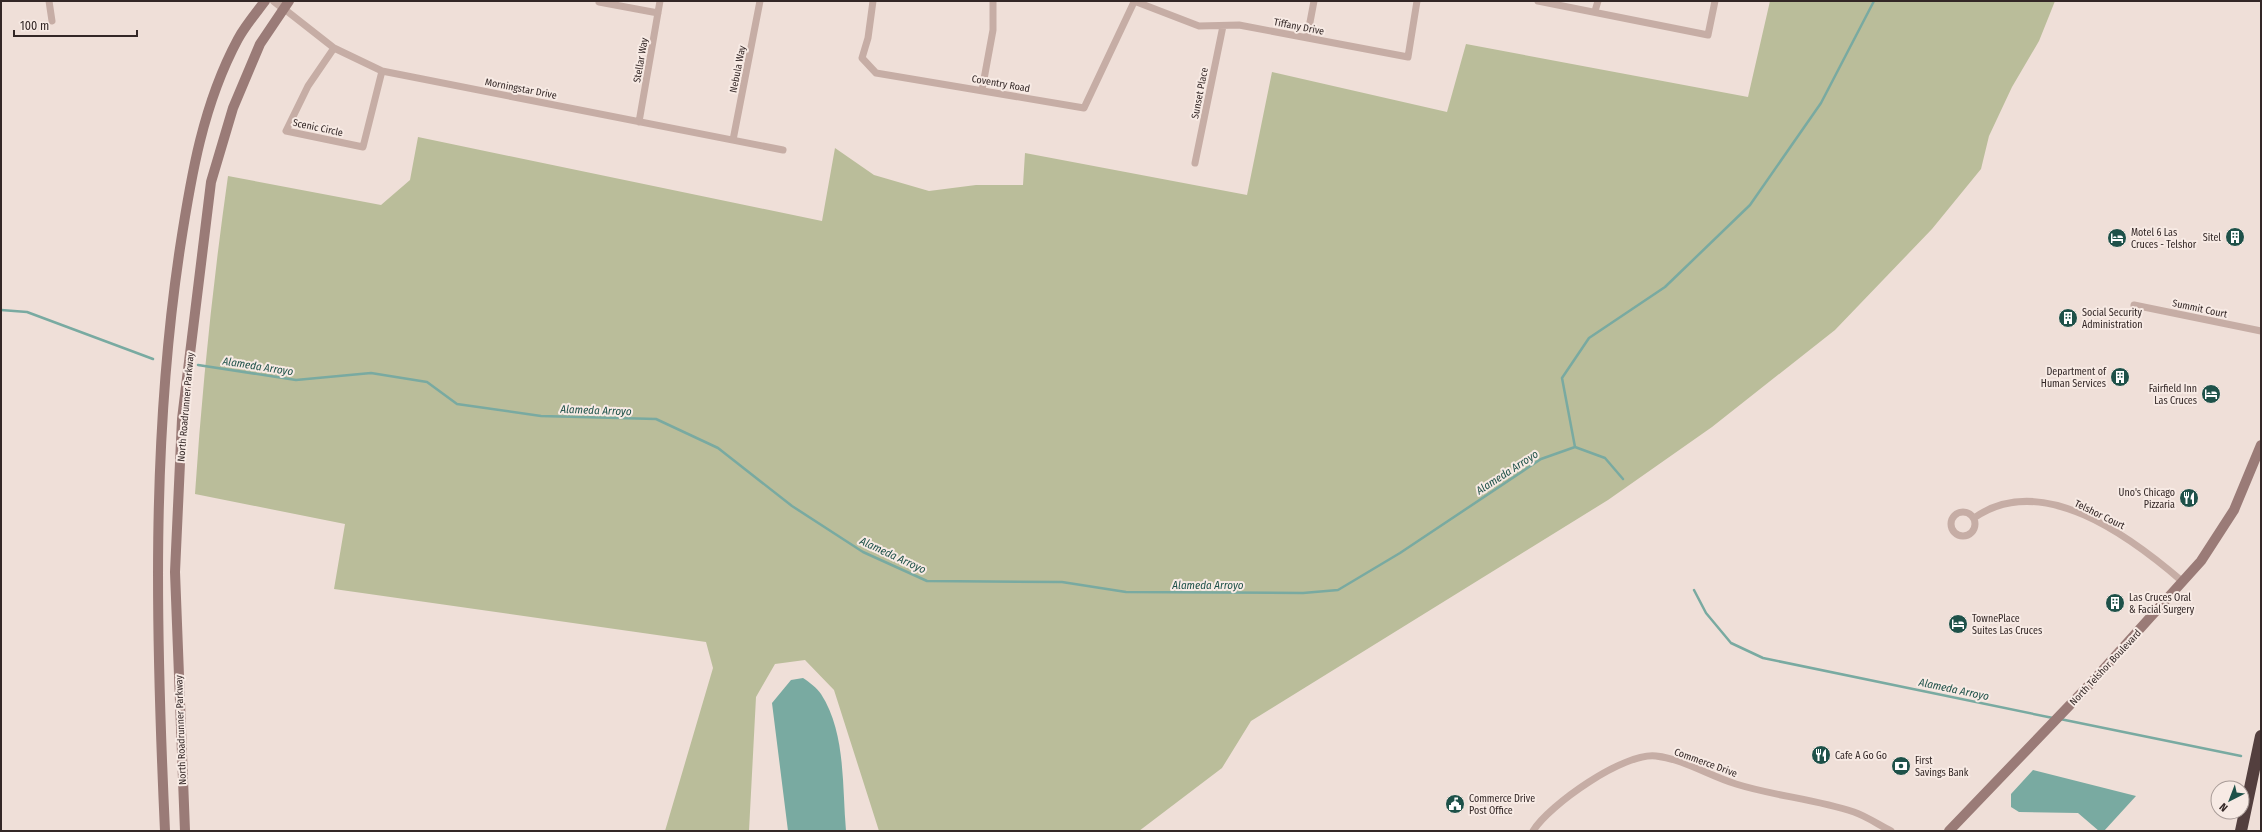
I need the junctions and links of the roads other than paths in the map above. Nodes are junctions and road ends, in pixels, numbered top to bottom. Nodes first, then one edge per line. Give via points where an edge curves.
1 (49, 1) edge
2 (265, 1) edge
3 (274, 1) edge
4 (660, 1) edge
5 (760, 1) edge
6 (873, 1) edge
7 (993, 1) edge
8 (1134, 1) edge
9 (1314, 1) edge
10 (1417, 1) edge
11 (1538, 1) edge
12 (1598, 1) edge
13 (1715, 1) edge
14 (599, 2) edge
15 (286, 5) edge
16 (1595, 11) junction
17 (658, 12) junction
18 (52, 21) dead end
19 (1223, 26) junction
20 (1307, 38) junction
21 (334, 48) junction
22 (382, 71) junction
23 (982, 90) junction
24 (639, 122) junction
25 (733, 140) junction
26 (782, 150) dead end
27 (1195, 164) dead end
28 (2134, 305) dead end
29 (2261, 331) edge
30 (2261, 445) edge
31 (1974, 518) dead end
32 (2183, 582) junction
33 (2261, 736) edge
34 (165, 831) edge
35 (185, 831) edge
36 (1532, 831) edge
37 (1891, 831) edge
38 (1949, 831) edge
39 (2241, 831) edge

1 - 18 street
2 - 34 main road, North Roadrunner Parkway via 238,38 201,132 190,178 172,302 163,400 158,544 159,703
3 - 15 street, Morningstar Drive
4 - 17 street, Stellar Way
5 - 25 street, Nebula Way
6 - 23 street, Coventry Road via 868,38 862,58 876,73
7 - 23 street via 993,30
8 - 19 street, Tiffany Drive via 1199,26
8 - 23 street, Coventry Road via 1084,108
9 - 20 street
10 - 20 street, Tiffany Drive via 1408,57
11 - 16 street
12 - 16 street
13 - 16 street via 1708,35
14 - 17 street
15 - 21 street, Morningstar Drive
15 - 35 main road, North Roadrunner Parkway via 260,44 233,108 211,182 182,419 175,572
17 - 24 street, Stellar Way
19 - 20 street, Tiffany Drive via 1239,25
19 - 27 street, Sunset Place
21 - 22 street, Morningstar Drive
21 - 22 street, Scenic Circle via 308,86 286,132 363,147
22 - 24 street, Morningstar Drive
24 - 25 street, Morningstar Drive
25 - 26 street, Morningstar Drive
28 - 29 street, Summit Court
30 - 32 main road, North Telshor Boulevard via 2241,495 2222,531
31 - 32 street, Telshor Court via 1983,511 2006,502 2028,501 2058,506 2100,523 2131,541
32 - 38 main road, North Telshor Boulevard via 2045,732
33 - 39 highway
36 - 37 street, Commerce Drive via 1538,822 1567,796 1627,760 1655,756 1690,765 1734,784 1854,812

